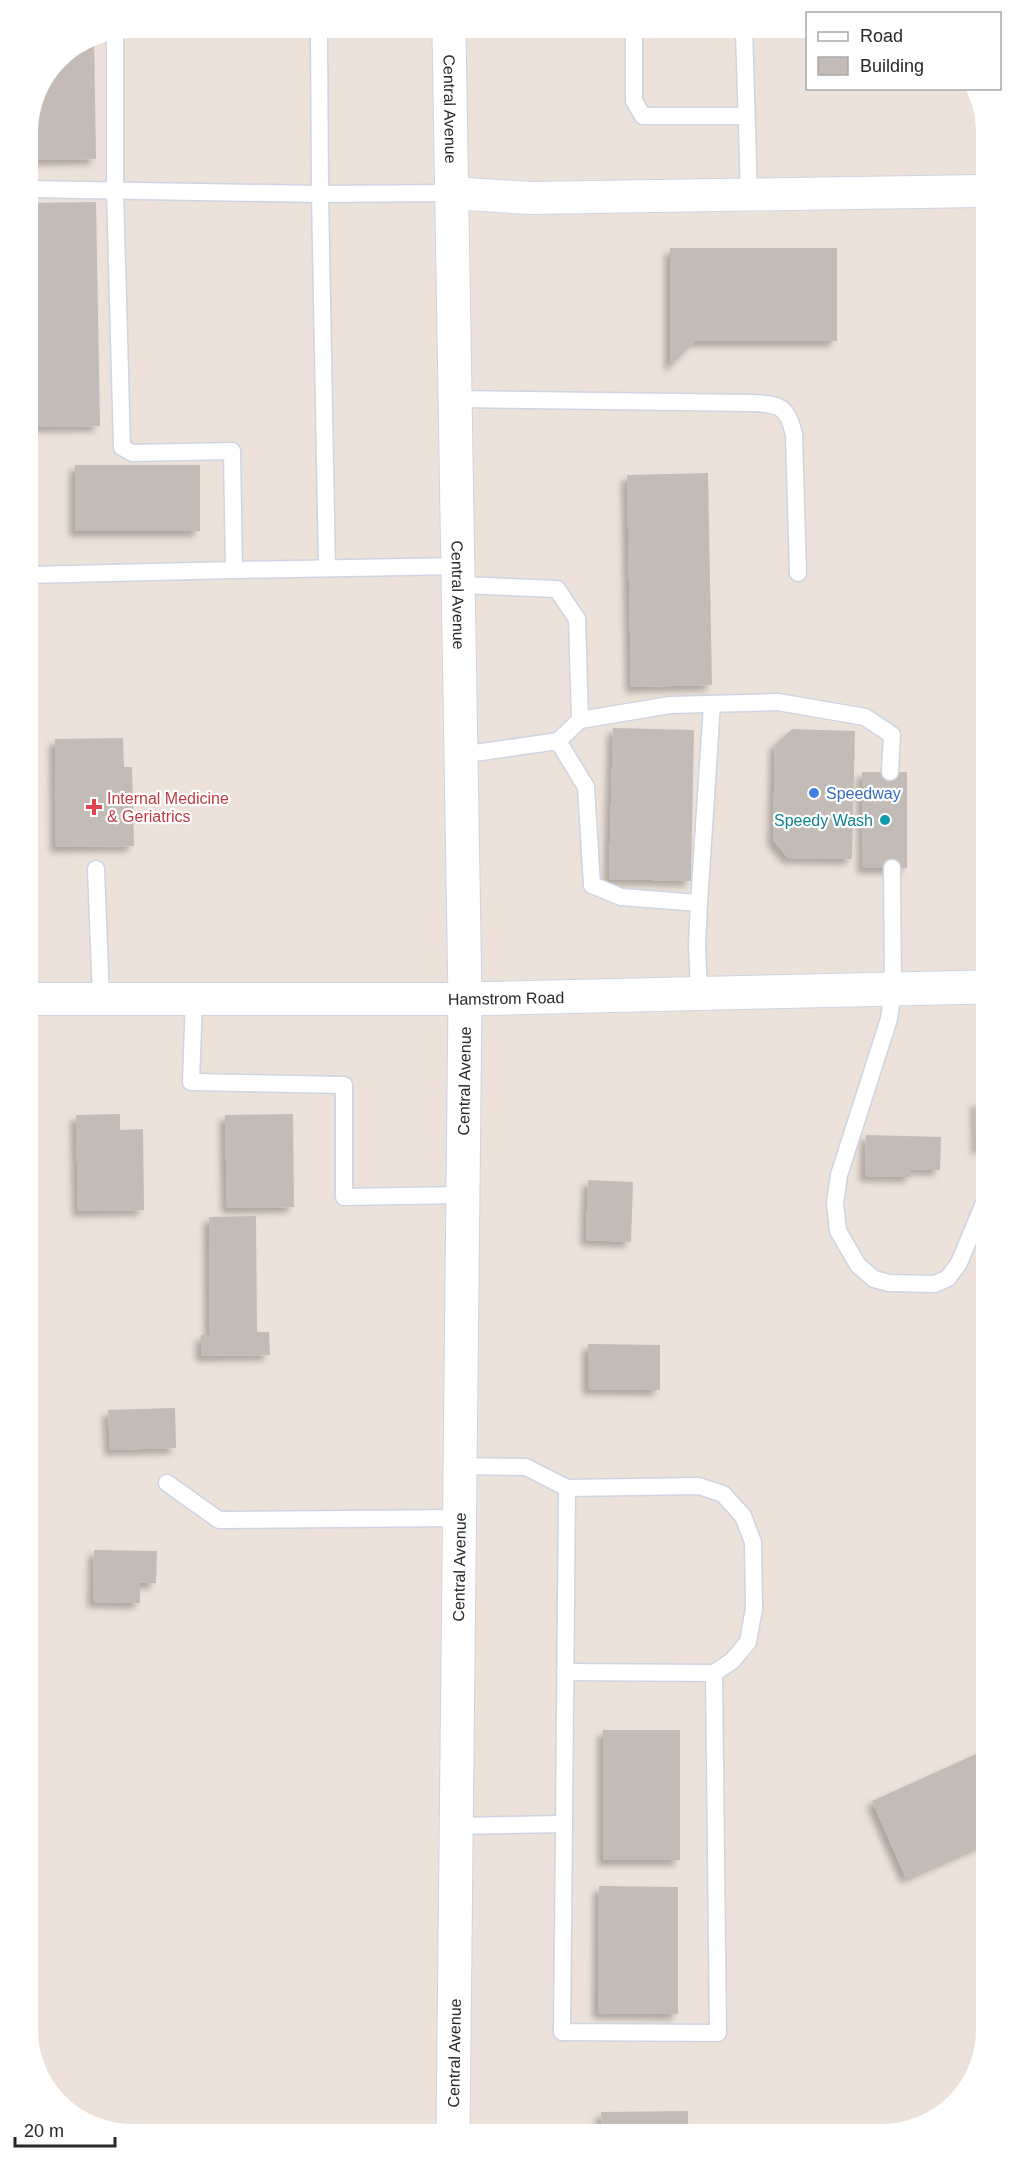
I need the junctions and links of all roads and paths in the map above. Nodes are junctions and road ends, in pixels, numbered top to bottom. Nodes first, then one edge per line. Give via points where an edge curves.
1 (319, 37) edge
2 (449, 37) edge
3 (634, 38) edge
4 (744, 38) edge
5 (115, 39) edge
6 (746, 116) junction
7 (38, 189) edge
8 (115, 190) junction
9 (976, 191) edge
10 (451, 193) junction
11 (320, 194) junction
12 (749, 195) junction
13 (456, 399) junction
14 (327, 568) junction
15 (234, 570) junction
16 (798, 573) dead end
17 (38, 575) edge
18 (458, 575) junction
19 (712, 704) junction
20 (580, 720) junction
21 (558, 741) junction
22 (461, 755) junction
23 (890, 772) dead end
24 (892, 868) dead end
25 (96, 869) dead end
26 (699, 903) junction
27 (976, 987) edge
28 (893, 989) junction
29 (699, 994) junction
30 (38, 999) edge
31 (100, 999) junction
32 (194, 999) junction
33 (465, 999) junction
34 (462, 1195) junction
35 (976, 1222) edge
36 (460, 1466) junction
37 (167, 1484) dead end
38 (567, 1488) junction
39 (459, 1518) junction
40 (565, 1672) junction
41 (714, 1673) junction
42 (564, 1824) junction
43 (456, 1826) junction
44 (453, 2123) edge

1 - 11 lane
2 - 10 main road, Central Avenue
3 - 6 lane via 634,101 643,116
4 - 6 lane
5 - 8 lane
6 - 12 lane
7 - 8 lane
8 - 11 lane
8 - 15 lane via 122,447 132,453 232,451
9 - 12 street
10 - 11 lane
10 - 12 street via 530,198
10 - 13 main road, Central Avenue
11 - 14 lane
13 - 16 lane via 752,403 783,408 794,435
13 - 18 main road, Central Avenue
14 - 15 lane
14 - 18 lane
15 - 17 lane
18 - 20 lane via 556,589 577,620
18 - 22 main road, Central Avenue
19 - 20 lane via 670,705
19 - 23 lane via 778,702 865,717 892,735
19 - 26 lane
20 - 21 lane
21 - 22 lane
21 - 26 lane via 586,787 592,885 621,897
22 - 33 main road, Central Avenue
24 - 28 lane
25 - 31 lane
26 - 29 lane
27 - 28 main road, Hamstrom Road
28 - 29 main road, Hamstrom Road
28 - 35 lane via 889,1019 839,1175 835,1203 838,1231 858,1265 874,1279 935,1284 948,1278 959,1263
29 - 33 main road, Hamstrom Road
30 - 31 street, Hamstrom Road
31 - 32 street, Hamstrom Road
32 - 33 street, Hamstrom Road
32 - 34 lane via 191,1082 344,1085 344,1197
33 - 34 main road, Central Avenue
34 - 36 main road, Central Avenue
36 - 38 lane via 526,1467
36 - 39 main road, Central Avenue
37 - 39 lane via 219,1520
38 - 40 lane
38 - 41 lane via 699,1486 723,1494 742,1516 753,1542 754,1608 748,1642 732,1661
39 - 43 main road, Central Avenue
40 - 41 lane
40 - 42 lane
41 - 42 lane via 718,2033 562,2032
42 - 43 lane
43 - 44 main road, Central Avenue

